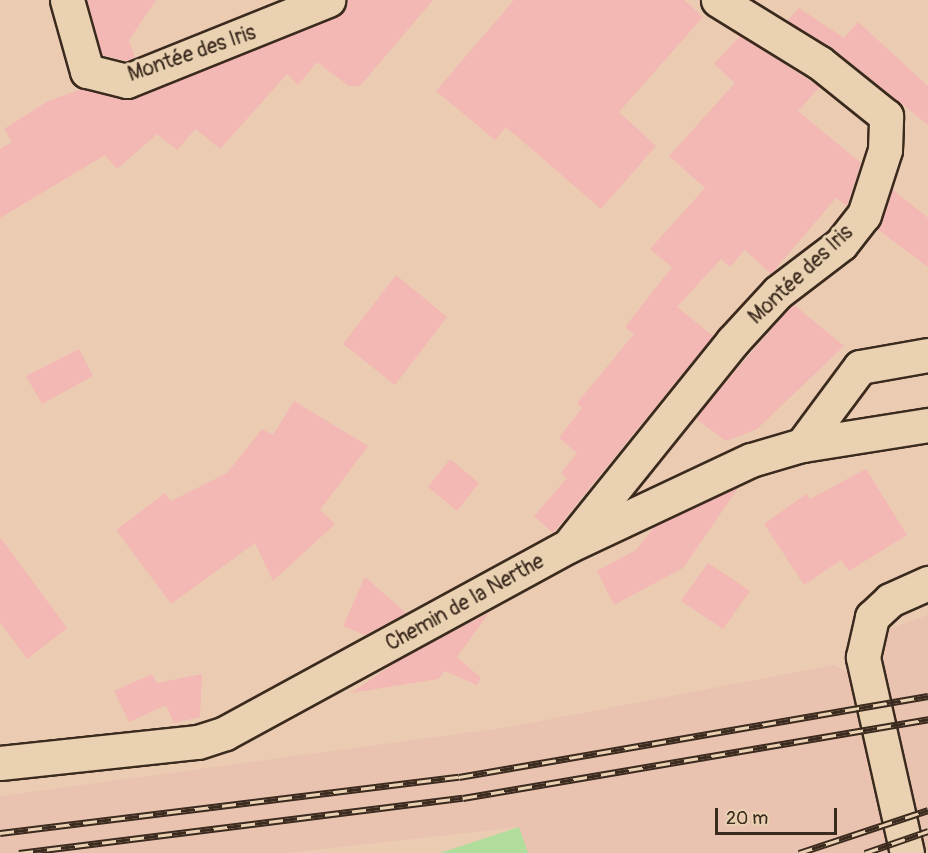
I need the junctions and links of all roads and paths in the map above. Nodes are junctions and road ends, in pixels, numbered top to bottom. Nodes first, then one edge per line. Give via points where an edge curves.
1 (67, 0) edge
2 (328, 0) edge
3 (718, 0) edge
4 (928, 355) edge
5 (928, 425) edge
6 (802, 445) junction
7 (568, 546) junction
8 (928, 583) edge
9 (0, 763) edge
10 (907, 853) edge

1 - 2 street, Montée des Iris via 87,70 127,81
3 - 7 street, Montée des Iris via 820,63 886,116 885,150 864,215 841,244 778,292 732,342
4 - 6 street via 860,367
5 - 6 street, Chemin de la Nerthe
6 - 7 street, Chemin de la Nerthe via 752,460
7 - 9 street, Chemin de la Nerthe via 225,734 198,742
8 - 10 street via 890,600 872,617 862,657

